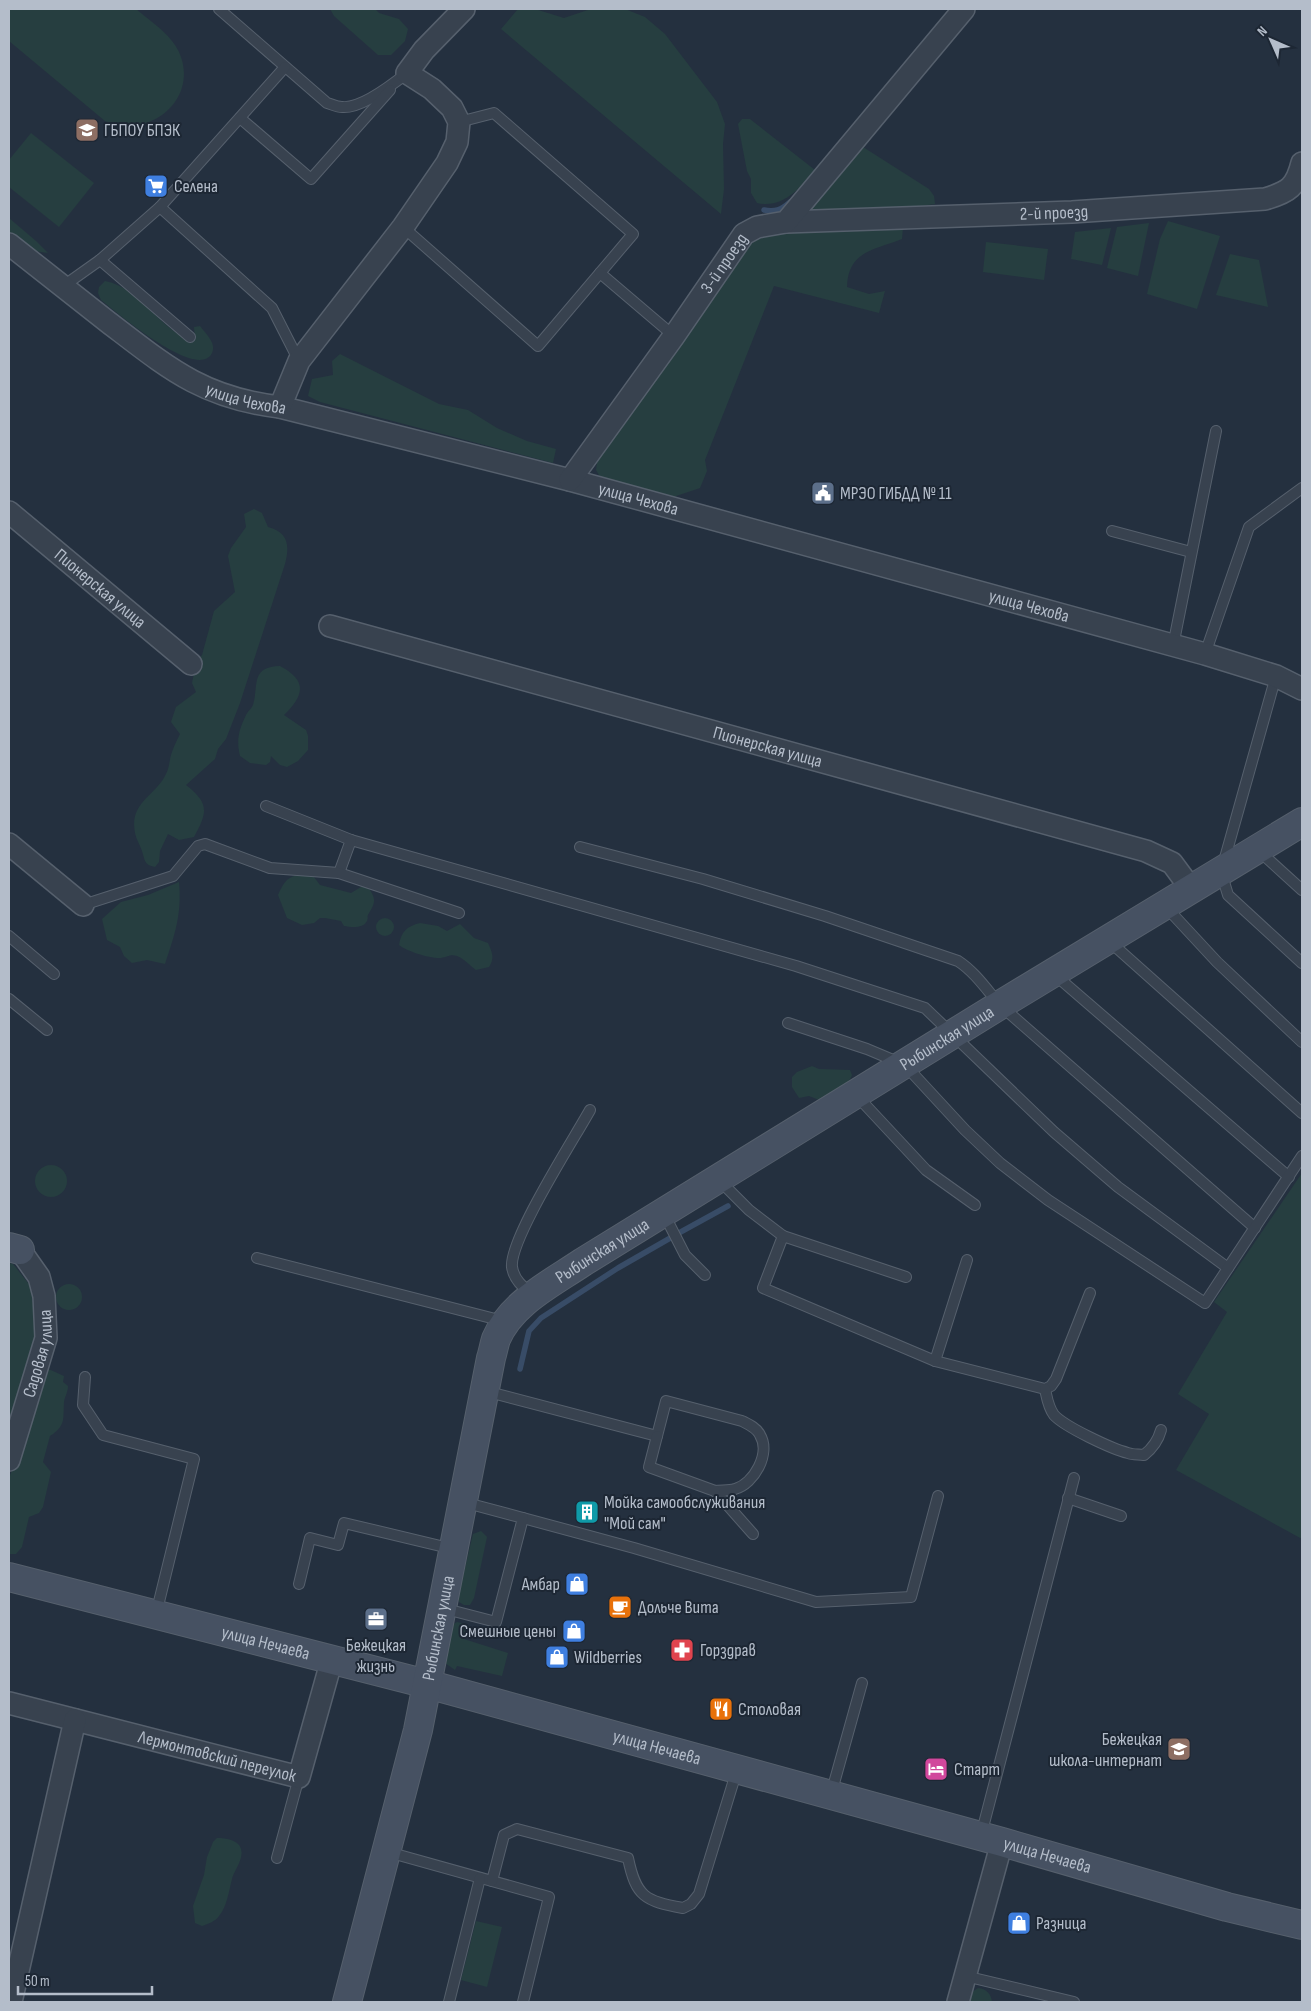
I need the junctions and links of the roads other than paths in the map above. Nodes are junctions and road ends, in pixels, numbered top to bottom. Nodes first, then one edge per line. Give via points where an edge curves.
1 (219, 9) edge
2 (464, 9) edge
3 (964, 9) edge
4 (285, 67) junction
5 (402, 77) junction
6 (240, 118) junction
7 (459, 122) junction
8 (1302, 163) edge
9 (160, 207) junction
10 (786, 222) junction
11 (402, 227) junction
12 (9, 244) edge
13 (100, 260) junction
14 (600, 273) junction
15 (62, 287) junction
16 (674, 336) junction
17 (190, 337) dead end
18 (299, 361) junction
19 (280, 407) junction
20 (1216, 432) dead end
21 (570, 480) junction
22 (1302, 488) edge
23 (9, 512) edge
24 (1112, 531) dead end
25 (1191, 552) junction
26 (330, 626) dead end
27 (1173, 646) junction
28 (1205, 654) junction
29 (191, 664) dead end
30 (1276, 676) junction
31 (1302, 689) edge
32 (266, 806) dead end
33 (1302, 822) edge
34 (351, 840) junction
35 (9, 844) edge
36 (580, 847) dead end
37 (1257, 849) junction
38 (339, 872) junction
39 (1221, 872) junction
40 (1192, 890) junction
41 (1302, 890) edge
42 (83, 905) joint
43 (1165, 906) junction
44 (459, 913) dead end
45 (9, 936) edge
46 (1108, 941) junction
47 (1302, 963) edge
48 (54, 974) dead end
49 (1053, 974) junction
50 (9, 999) edge
51 (1000, 1005) junction
52 (788, 1023) dead end
53 (46, 1030) dead end
54 (953, 1035) junction
55 (1302, 1042) edge
56 (904, 1065) junction
57 (856, 1095) junction
58 (590, 1110) dead end
59 (1302, 1113) edge
60 (1302, 1156) edge
61 (1289, 1177) junction
62 (718, 1180) junction
63 (975, 1205) dead end
64 (664, 1214) junction
65 (1255, 1228) junction
66 (783, 1236) junction
67 (14, 1249) edge
68 (257, 1258) dead end
69 (967, 1260) dead end
70 (1228, 1268) junction
71 (705, 1275) dead end
72 (906, 1277) dead end
73 (1090, 1293) dead end
74 (534, 1295) junction
75 (506, 1322) junction
76 (936, 1361) junction
77 (85, 1377) dead end
78 (1045, 1389) junction
79 (484, 1391) junction
80 (1161, 1430) dead end
81 (657, 1436) junction
82 (9, 1460) edge
83 (1074, 1478) dead end
84 (715, 1491) junction
85 (938, 1496) dead end
86 (1068, 1498) junction
87 (463, 1502) junction
88 (1121, 1516) dead end
89 (523, 1518) junction
90 (753, 1534) dead end
91 (454, 1549) junction
92 (9, 1576) edge
93 (298, 1584) dead end
94 (441, 1608) junction
95 (155, 1615) junction
96 (332, 1659) junction
97 (862, 1683) dead end
98 (426, 1684) junction
99 (9, 1703) edge
100 (76, 1720) junction
101 (737, 1769) junction
102 (299, 1777) junction
103 (831, 1794) junction
104 (991, 1839) junction
105 (387, 1852) junction
106 (277, 1858) dead end
107 (480, 1878) junction
108 (492, 1881) junction
109 (1302, 1925) edge
110 (965, 1976) junction
111 (11, 2002) edge
112 (347, 2002) edge
113 (448, 2002) edge
114 (524, 2002) edge
115 (958, 2002) edge
116 (1074, 2002) edge

1 - 4 lane
2 - 5 street
3 - 10 street
4 - 5 lane via 326,103 341,108 356,105
4 - 6 lane
5 - 6 lane via 311,179
5 - 7 street via 432,89 452,108
6 - 9 lane
7 - 11 street via 458,142 447,163
7 - 14 lane via 494,113 633,234
8 - 10 street, 2-й проезд via 1292,187 1266,199 1072,212
9 - 13 lane
9 - 18 lane via 272,308
10 - 16 street, 3-й проезд via 757,227 744,234
11 - 14 lane via 538,346
11 - 18 street
12 - 15 street, улица Чехова
13 - 15 lane
13 - 17 lane
14 - 16 lane
15 - 19 street, улица Чехова via 186,378 233,398
16 - 21 street, 3-й проезд
18 - 19 street
19 - 21 street, улица Чехова
20 - 25 lane
21 - 27 street, улица Чехова
22 - 28 lane via 1249,526
23 - 29 street, Пионерская улица
24 - 25 lane
25 - 27 lane
26 - 40 street, Пионерская улица via 1146,851 1172,864
27 - 28 street, улица Чехова
28 - 30 street, улица Чехова
30 - 31 street, улица Чехова
30 - 39 lane
32 - 34 lane
33 - 37 main road, Рыбинская улица
34 - 38 lane
34 - 54 lane via 806,969 925,1008
35 - 42 street
36 - 51 lane via 703,879 958,961 976,976
37 - 39 main road, Рыбинская улица
37 - 41 lane
38 - 42 lane via 270,868 205,844 198,846 172,876
38 - 44 lane
39 - 40 main road, Рыбинская улица
39 - 47 lane via 1228,895
40 - 43 main road, Рыбинская улица
43 - 46 main road, Рыбинская улица
43 - 55 lane via 1217,962
45 - 48 lane
46 - 49 main road, Рыбинская улица
46 - 59 lane
49 - 51 main road, Рыбинская улица
49 - 61 lane
50 - 53 lane
51 - 54 main road, Рыбинская улица
51 - 65 lane
52 - 56 lane
54 - 56 main road, Рыбинская улица
54 - 70 lane via 1054,1132 1118,1187
56 - 57 main road, Рыбинская улица
56 - 70 lane via 1000,1163 1048,1200 1205,1303
57 - 62 main road, Рыбинская улица
57 - 63 lane via 926,1170
58 - 74 lane via 519,1238 512,1266 522,1286
60 - 61 lane
61 - 65 lane
62 - 64 main road, Рыбинская улица
62 - 66 lane
64 - 71 lane via 685,1255
64 - 74 main road, Рыбинская улица
65 - 70 lane
66 - 72 lane
66 - 76 lane via 763,1288
67 - 82 street, Садовая улица via 39,1277 44,1296 46,1338
68 - 75 lane
69 - 76 lane
73 - 78 lane via 1056,1379
74 - 75 main road, Рыбинская улица via 520,1305
75 - 79 main road, Рыбинская улица via 496,1339
76 - 78 lane
77 - 95 lane via 83,1405 102,1435 194,1459
78 - 80 lane via 1054,1415 1066,1424 1130,1454 1144,1455 1158,1440
79 - 81 lane
79 - 87 main road, Рыбинская улица
81 - 84 lane via 649,1468
81 - 84 lane via 666,1402 742,1421 753,1427 760,1434 764,1446 757,1471 736,1489
83 - 86 lane
84 - 90 lane
85 - 89 lane via 911,1597 816,1602
86 - 88 lane
86 - 104 lane
87 - 89 lane
87 - 91 main road, Рыбинская улица
89 - 94 lane via 496,1622
91 - 93 lane via 344,1523 338,1545 310,1538
91 - 94 main road, Рыбинская улица
92 - 95 main road, улица Нечаева
94 - 98 main road, Рыбинская улица
95 - 96 main road, улица Нечаева
96 - 98 main road, улица Нечаева
96 - 102 street, Лермонтовский переулок
97 - 103 lane
98 - 101 main road, улица Нечаева
98 - 105 main road, Рыбинская улица via 418,1730
99 - 100 street, Лермонтовский переулок
100 - 102 street, Лермонтовский переулок
100 - 111 street
101 - 103 main road, улица Нечаева
101 - 108 lane via 699,1894 683,1908 658,1903 639,1891 628,1858 517,1829 504,1835
102 - 106 lane
103 - 104 main road, улица Нечаева
104 - 109 main road, улица Нечаева
104 - 110 street
105 - 107 lane
105 - 112 main road, Рыбинская улица
107 - 108 lane
107 - 113 lane
108 - 114 lane via 549,1897
110 - 115 street
110 - 116 lane

